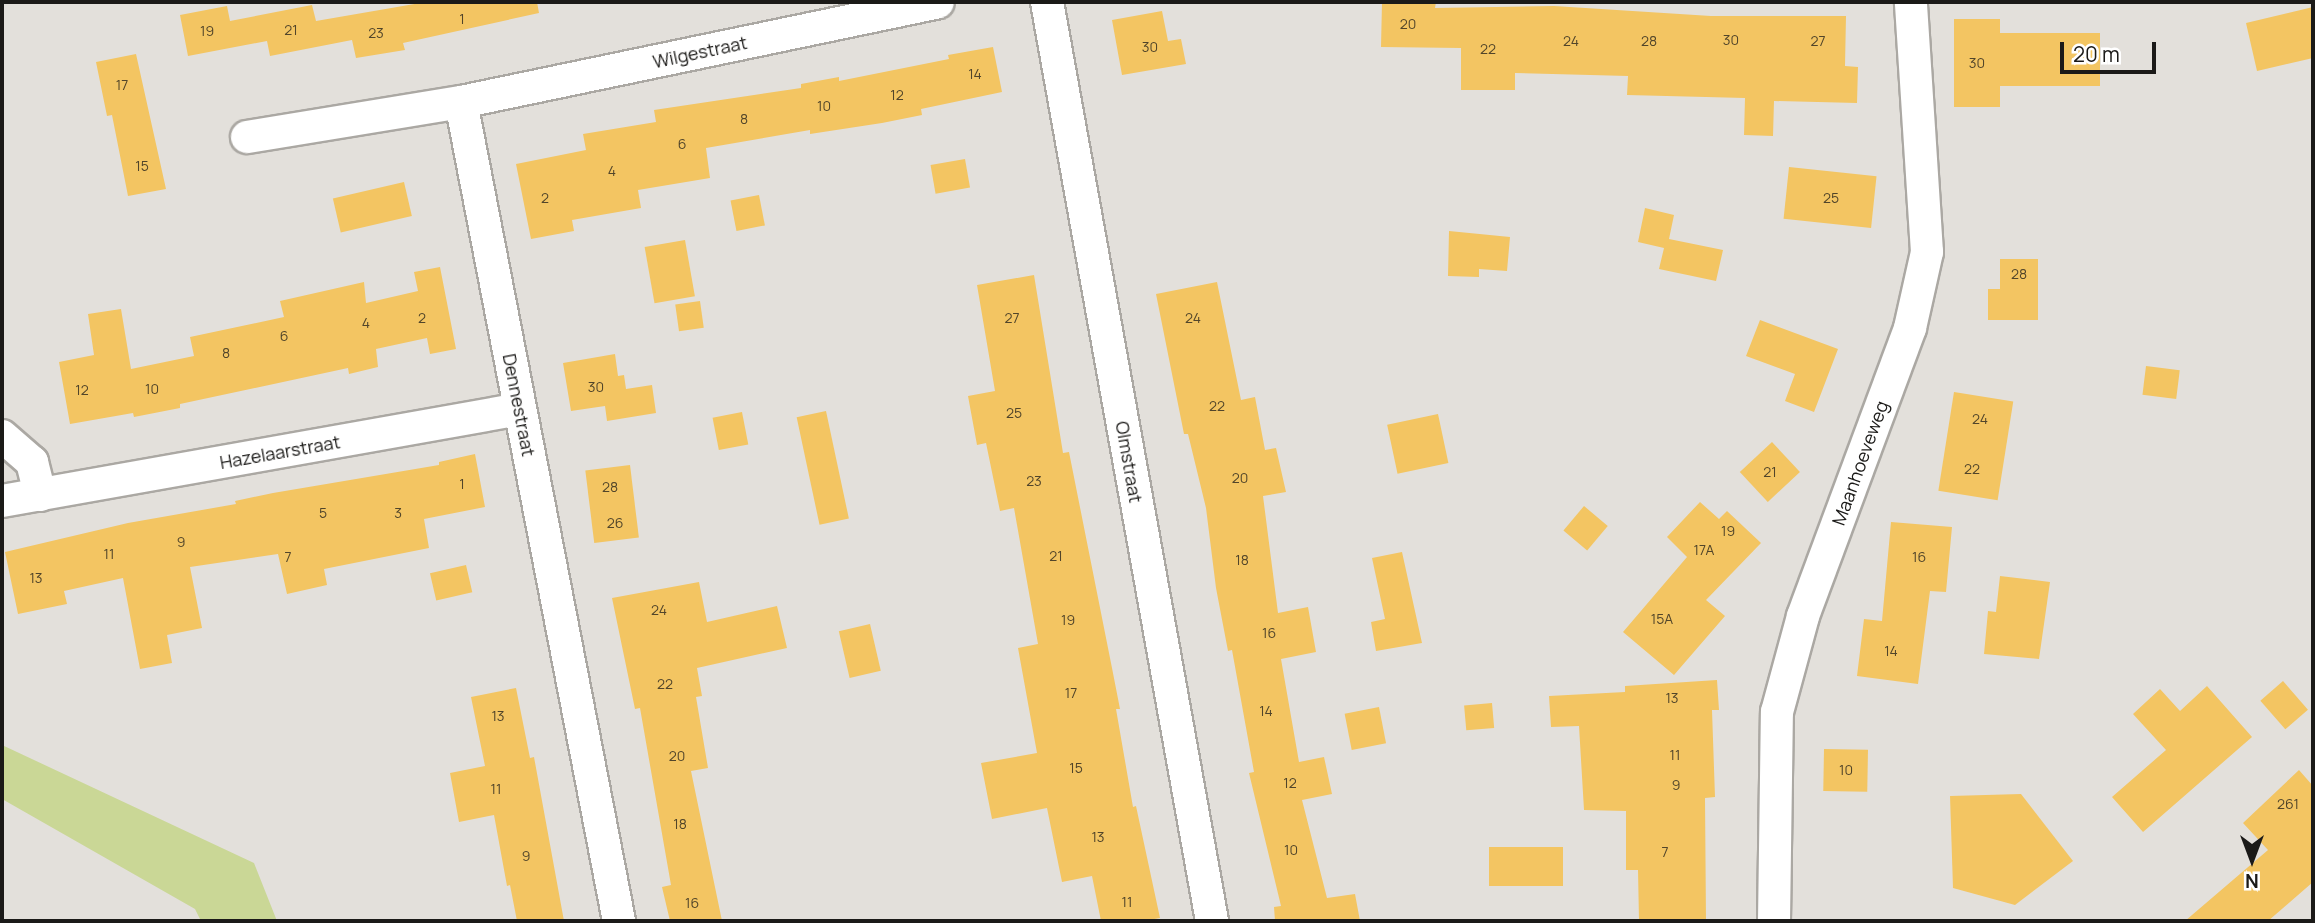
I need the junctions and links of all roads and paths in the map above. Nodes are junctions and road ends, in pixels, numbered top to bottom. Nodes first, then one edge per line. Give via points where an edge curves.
1 (939, 2) edge
2 (1047, 2) edge
3 (1911, 2) edge
4 (461, 102) junction
5 (247, 137) dead end
6 (520, 409) junction
7 (2, 436) edge
8 (40, 495) junction
9 (2, 501) edge
10 (619, 921) edge
11 (1212, 921) edge
12 (1774, 921) edge

1 - 4 street, Wilgestraat
2 - 11 street, Olmstraat
3 - 12 street, Maanhoeveweg via 1927,252 1910,328 1803,616 1777,712
4 - 5 street
4 - 6 street, Dennestraat
6 - 8 street, Hazelaarstraat
6 - 10 street, Dennestraat
7 - 8 street via 32,462
8 - 9 street, Hazelaarstraat

